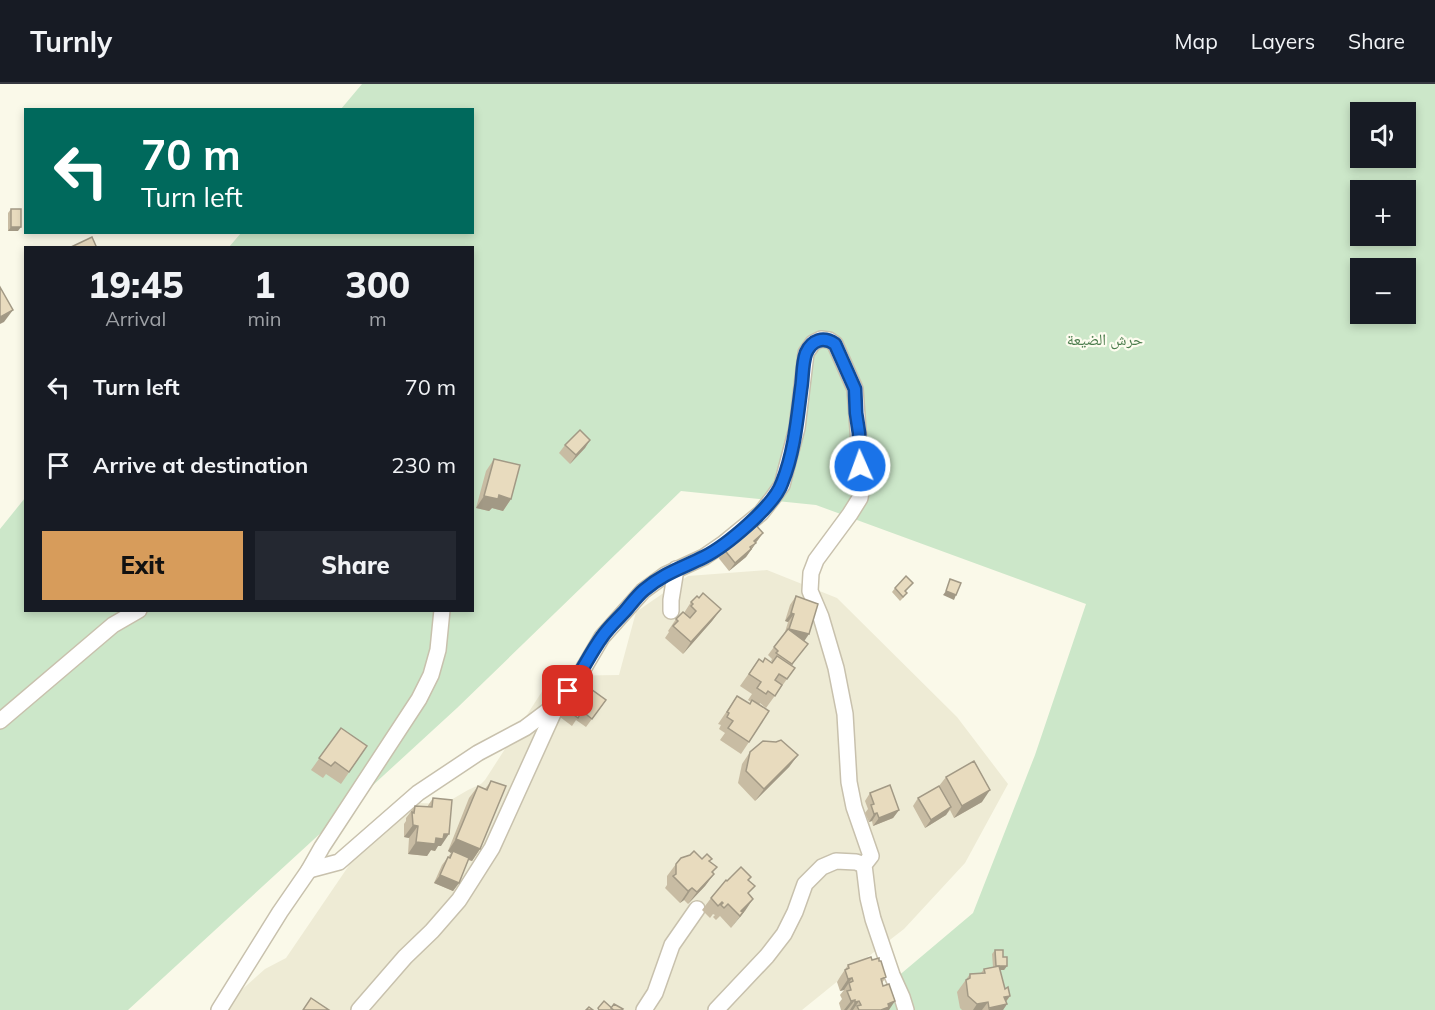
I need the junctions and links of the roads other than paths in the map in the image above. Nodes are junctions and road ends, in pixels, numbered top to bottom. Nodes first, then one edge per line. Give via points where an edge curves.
1 (676, 569) junction
2 (672, 611) dead end
3 (136, 612) edge
4 (442, 612) edge
5 (557, 704) junction
6 (0, 721) edge
7 (864, 864) junction
8 (309, 870) junction
9 (697, 909) dead end
10 (219, 1010) edge
11 (359, 1010) edge
12 (644, 1010) edge
13 (716, 1010) edge
14 (906, 1010) edge

1 - 2 street
1 - 5 street via 643,591 602,637
1 - 7 street via 723,544 761,513 782,485 797,428 806,354 821,339 835,344 855,389 862,484 860,498 816,560 810,591 836,668 845,714 849,782 871,856
3 - 6 street via 113,625
4 - 8 street via 438,650 419,699
5 - 8 street via 418,793 339,862
5 - 11 street via 492,848 459,900
7 - 13 street via 836,861 822,867 805,884 784,934
7 - 14 street via 873,919
8 - 10 street
9 - 12 street via 672,945 655,993

